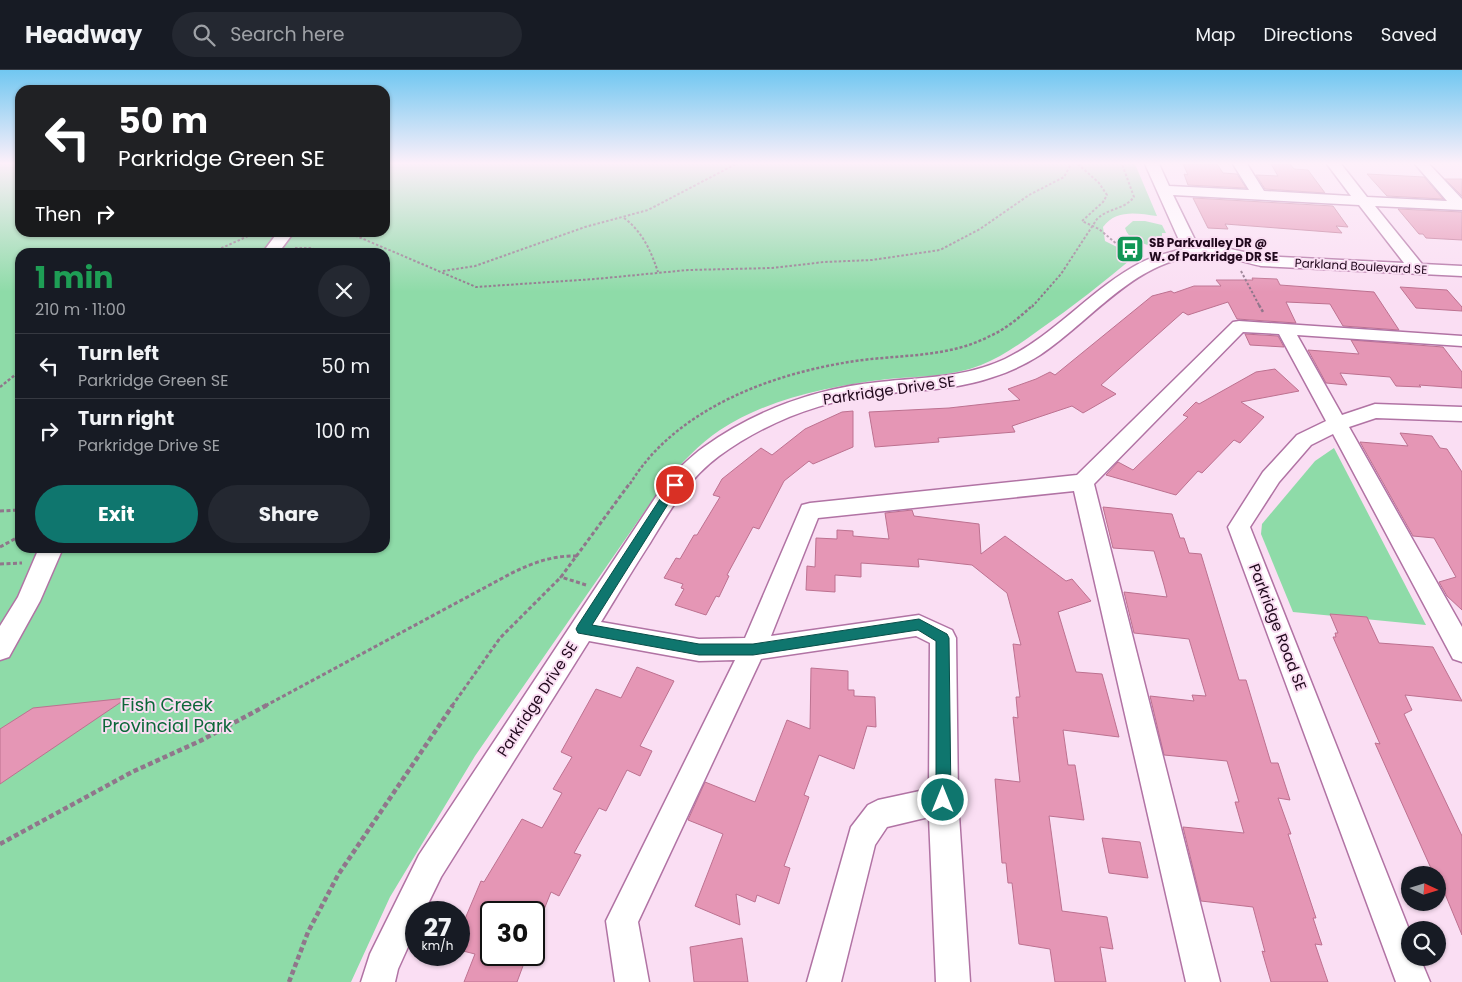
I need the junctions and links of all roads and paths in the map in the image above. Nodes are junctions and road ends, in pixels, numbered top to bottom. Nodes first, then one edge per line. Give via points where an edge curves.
1 (653, 207) edge
2 (1012, 207) edge
3 (1098, 207) edge
4 (1172, 207) edge
5 (1366, 207) edge
6 (623, 218) junction
7 (246, 237) edge
8 (283, 237) edge
9 (359, 237) edge
10 (222, 248) edge
11 (275, 248) edge
12 (384, 248) edge
13 (1143, 250) dead end
14 (390, 251) edge
15 (1192, 251) junction
16 (1231, 253) junction
17 (1406, 255) junction
18 (1462, 258) edge
19 (1417, 269) junction
20 (442, 271) junction
21 (1462, 271) edge
22 (658, 272) junction
23 (1278, 329) junction
24 (1462, 341) edge
25 (15, 375) edge
26 (0, 387) edge
27 (1462, 414) edge
28 (1337, 424) junction
29 (1083, 482) junction
30 (15, 510) edge
31 (0, 511) edge
32 (15, 539) edge
33 (0, 547) edge
34 (49, 553) edge
35 (578, 556) dead end
36 (561, 578) dead end
37 (583, 629) junction
38 (0, 649) edge
39 (753, 650) junction
40 (1462, 651) edge
41 (943, 800) junction
42 (0, 844) edge
43 (289, 982) edge
44 (378, 982) edge
45 (632, 982) edge
46 (824, 982) edge
47 (953, 982) edge
48 (1203, 982) edge
49 (1413, 982) edge

1 - 6 path
2 - 22 path via 974,232 933,252 772,268
3 - 13 path via 1082,222 1104,232 1118,245 1138,253
4 - 15 street
5 - 17 street
6 - 20 path via 585,227 475,266
6 - 22 path via 642,235
7 - 10 path
8 - 11 street
9 - 12 path
14 - 20 path
15 - 16 street, Parkland Boulevard SE
15 - 37 street, Parkridge Drive SE via 1158,259 1137,270 1034,351 984,374 815,400 763,420 712,452 675,485
16 - 17 street, Parkland Boulevard SE via 1254,248
16 - 19 street, Parkland Boulevard SE via 1261,261
16 - 23 path
17 - 18 street, Parkland Boulevard SE
17 - 19 street
19 - 21 street, Parkland Boulevard SE
20 - 22 path via 476,287 604,279
23 - 24 street
23 - 28 street
23 - 29 street via 1238,326
25 - 26 path
27 - 28 street, Parkridge Road SE via 1374,411
28 - 40 street
28 - 49 street, Parkridge Road SE via 1304,440 1271,478 1239,527
29 - 39 street via 810,510
29 - 48 street
30 - 31 path
32 - 33 path
34 - 38 street via 28,601
35 - 42 path via 563,554 524,566 200,741 132,772
36 - 43 path via 500,638 420,751 338,875 308,932
37 - 39 street via 699,650
37 - 44 street, Parkridge Drive SE via 430,866 382,966
39 - 41 street via 919,624 943,638
39 - 45 street via 622,920
41 - 46 street via 878,815 862,838
41 - 47 street

